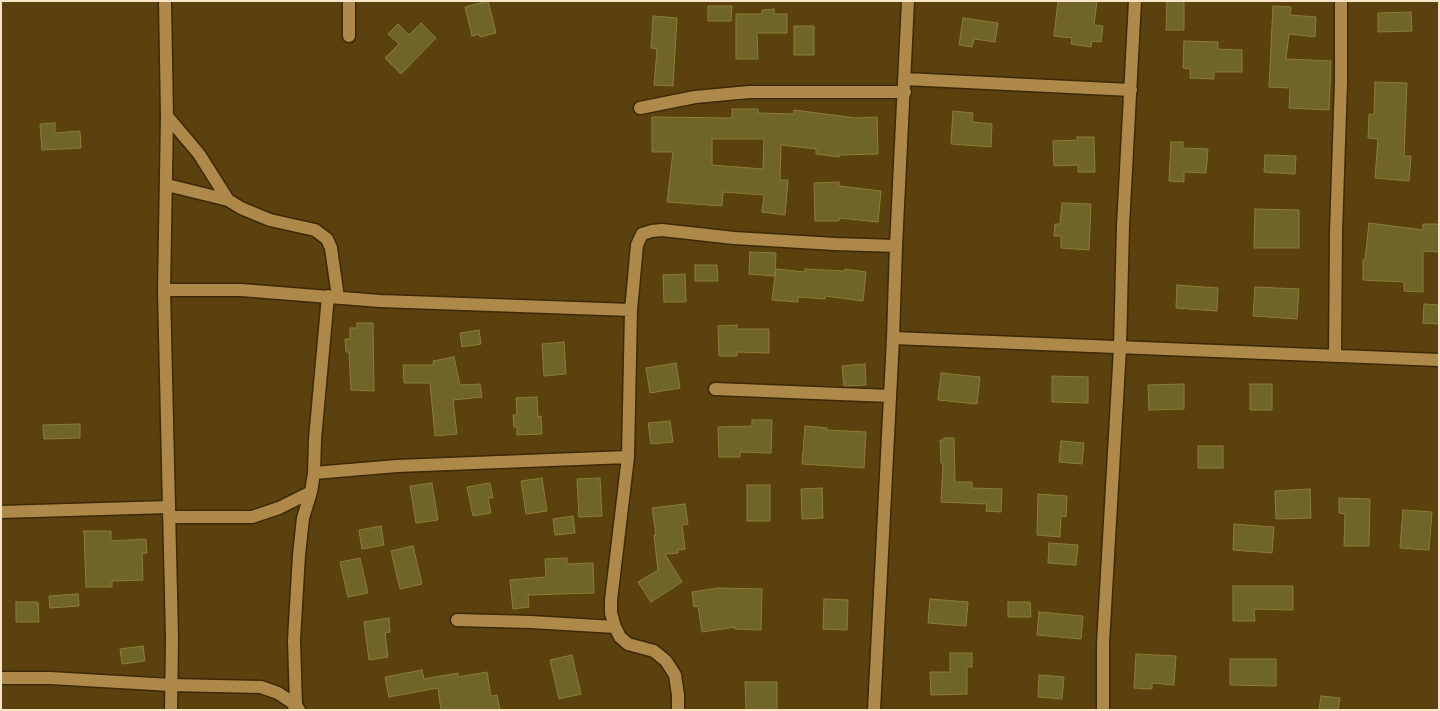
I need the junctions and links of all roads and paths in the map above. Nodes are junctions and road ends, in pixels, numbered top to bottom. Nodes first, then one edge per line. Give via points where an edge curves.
1 (165, 1) edge
2 (349, 1) edge
3 (908, 1) edge
4 (1135, 1) edge
5 (1341, 1) edge
6 (350, 36) dead end
7 (905, 86) junction
8 (1131, 90) junction
9 (640, 108) dead end
10 (167, 116) junction
11 (166, 186) junction
12 (228, 200) junction
13 (896, 246) junction
14 (164, 290) junction
15 (333, 296) junction
16 (631, 310) junction
17 (893, 338) junction
18 (1120, 348) junction
19 (1335, 354) junction
20 (1439, 360) edge
21 (715, 389) dead end
22 (890, 396) junction
23 (628, 457) junction
24 (314, 473) junction
25 (311, 492) junction
26 (1, 512) edge
27 (169, 512) junction
28 (457, 620) dead end
29 (615, 627) junction
30 (1, 678) edge
31 (171, 686) junction
32 (296, 708) edge
33 (171, 710) edge
34 (678, 710) edge
35 (874, 710) edge
36 (1103, 710) edge

1 - 10 street
2 - 6 street
3 - 7 street
4 - 8 street
5 - 19 street
7 - 8 street
7 - 9 street via 749,92 695,97
7 - 13 street
8 - 18 street
10 - 11 street
10 - 12 street via 199,154
11 - 12 street
11 - 14 street
12 - 15 street via 270,220 314,230 327,239 331,248
13 - 16 street via 652,231 642,234 637,245
13 - 17 street
14 - 15 street via 241,290
14 - 27 street
15 - 16 street via 380,301
15 - 24 street via 315,439
16 - 23 street
17 - 18 street
17 - 22 street
18 - 19 street
18 - 36 street
19 - 20 street
21 - 22 street
22 - 35 street
23 - 24 street via 397,466
23 - 29 street via 611,600
24 - 25 street
25 - 27 street via 279,508 252,516
25 - 32 street via 303,518 299,555 294,640
26 - 27 street
27 - 31 street
28 - 29 street
29 - 34 street via 628,644 654,651 666,661 675,675
30 - 31 street
31 - 32 street via 261,687 278,693
31 - 33 street

